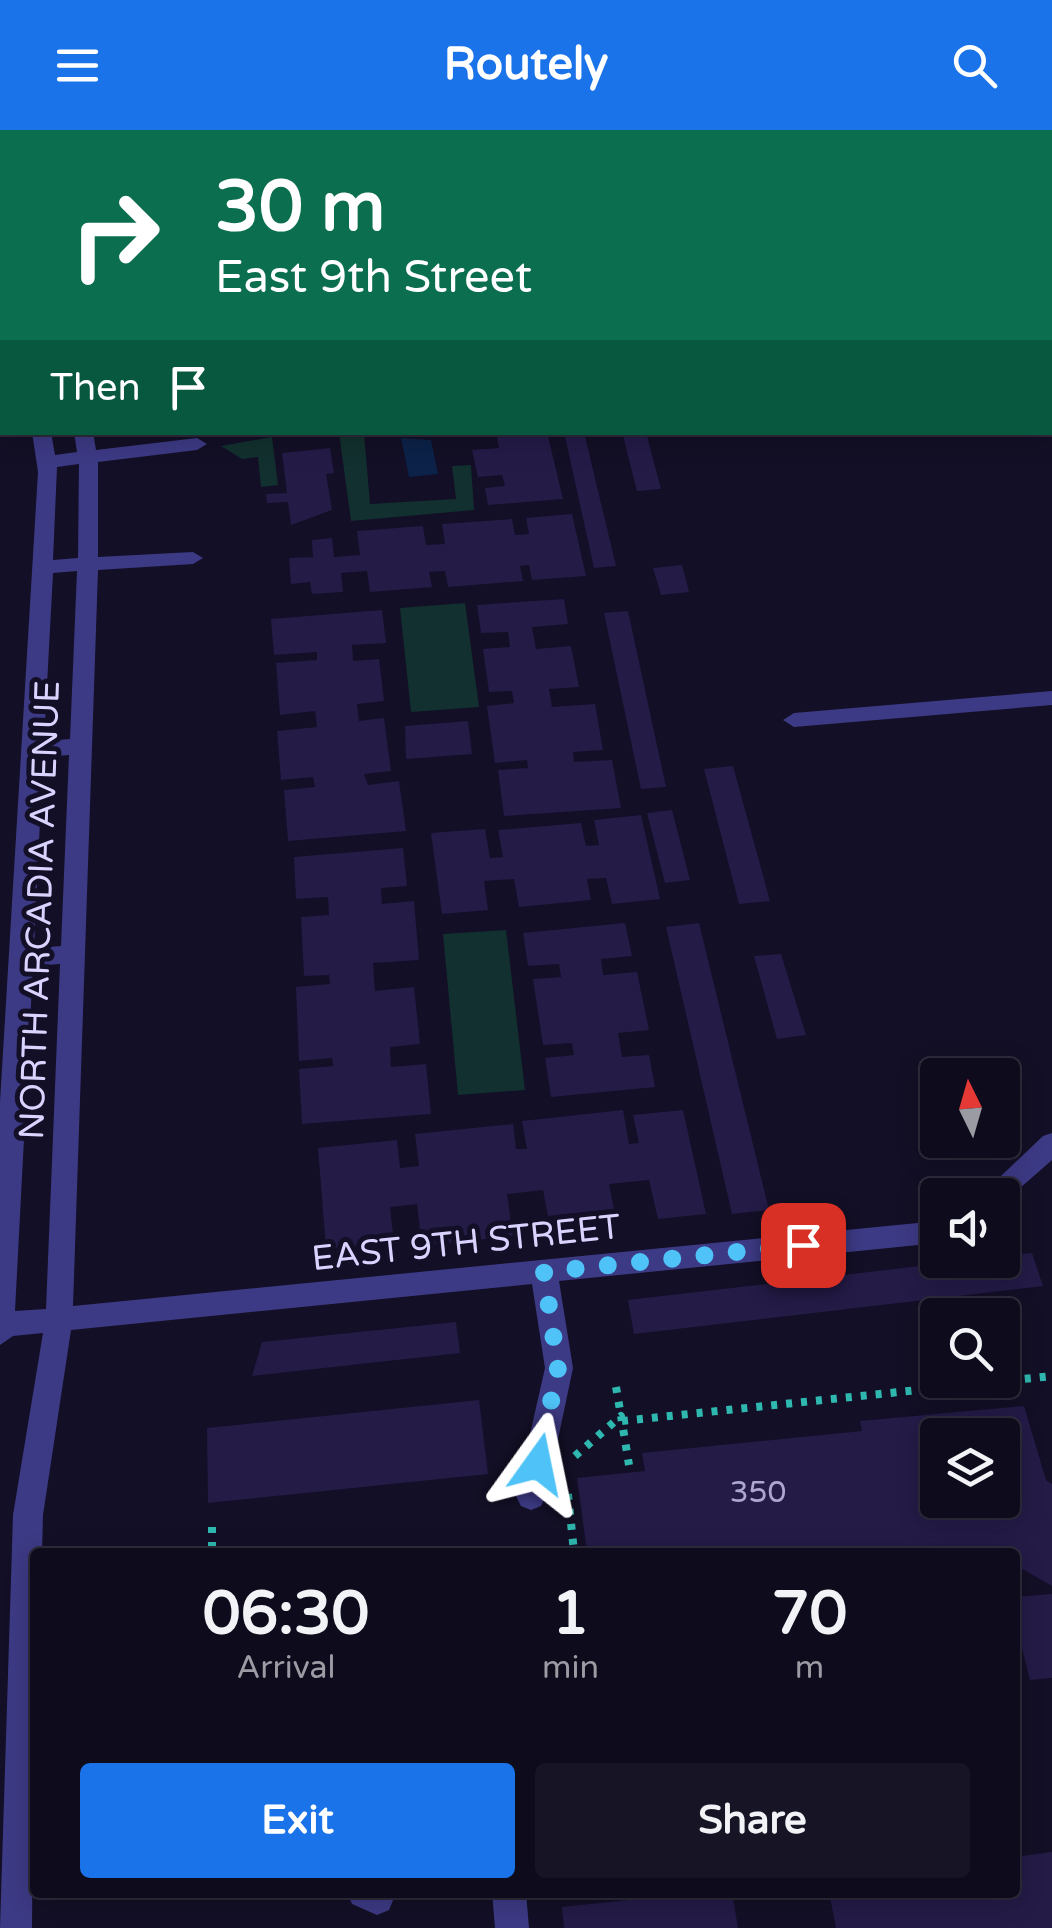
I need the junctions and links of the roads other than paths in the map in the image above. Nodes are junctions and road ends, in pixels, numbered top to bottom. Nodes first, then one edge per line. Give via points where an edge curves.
1 (42, 435) edge
2 (197, 444) dead end
3 (85, 445) edge
4 (46, 462) junction
5 (194, 558) dead end
6 (88, 564) junction
7 (42, 567) junction
8 (1052, 698) edge
9 (794, 720) dead end
10 (80, 746) junction
11 (33, 750) junction
12 (72, 954) junction
13 (22, 958) junction
14 (1052, 1144) edge
15 (1013, 1178) edge
16 (920, 1234) edge
17 (544, 1272) junction
18 (59, 1320) junction
19 (1, 1329) edge
20 (531, 1496) dead end
21 (18, 1846) edge
22 (509, 1898) edge
23 (15, 1928) edge
24 (512, 1928) edge

1 - 4 street, NORTH ARCADIA AVENUE
2 - 3 street
3 - 4 street
3 - 6 street, NORTH ARCADIA AVENUE
4 - 7 street, NORTH ARCADIA AVENUE
5 - 6 street
6 - 7 street
6 - 10 street, NORTH ARCADIA AVENUE
7 - 11 street, NORTH ARCADIA AVENUE
8 - 9 street
10 - 11 street
10 - 12 street, NORTH ARCADIA AVENUE
11 - 13 street, NORTH ARCADIA AVENUE
12 - 13 street
12 - 18 street, NORTH ARCADIA AVENUE
13 - 19 street, NORTH ARCADIA AVENUE
14 - 15 street
16 - 17 street, EAST 9TH STREET
17 - 18 street, EAST 9TH STREET
17 - 20 street via 558,1368
18 - 19 street, EAST 9TH STREET
18 - 21 street, NORTH ARCADIA AVENUE via 28,1515
21 - 23 street, NORTH ARCADIA AVENUE
22 - 24 street

